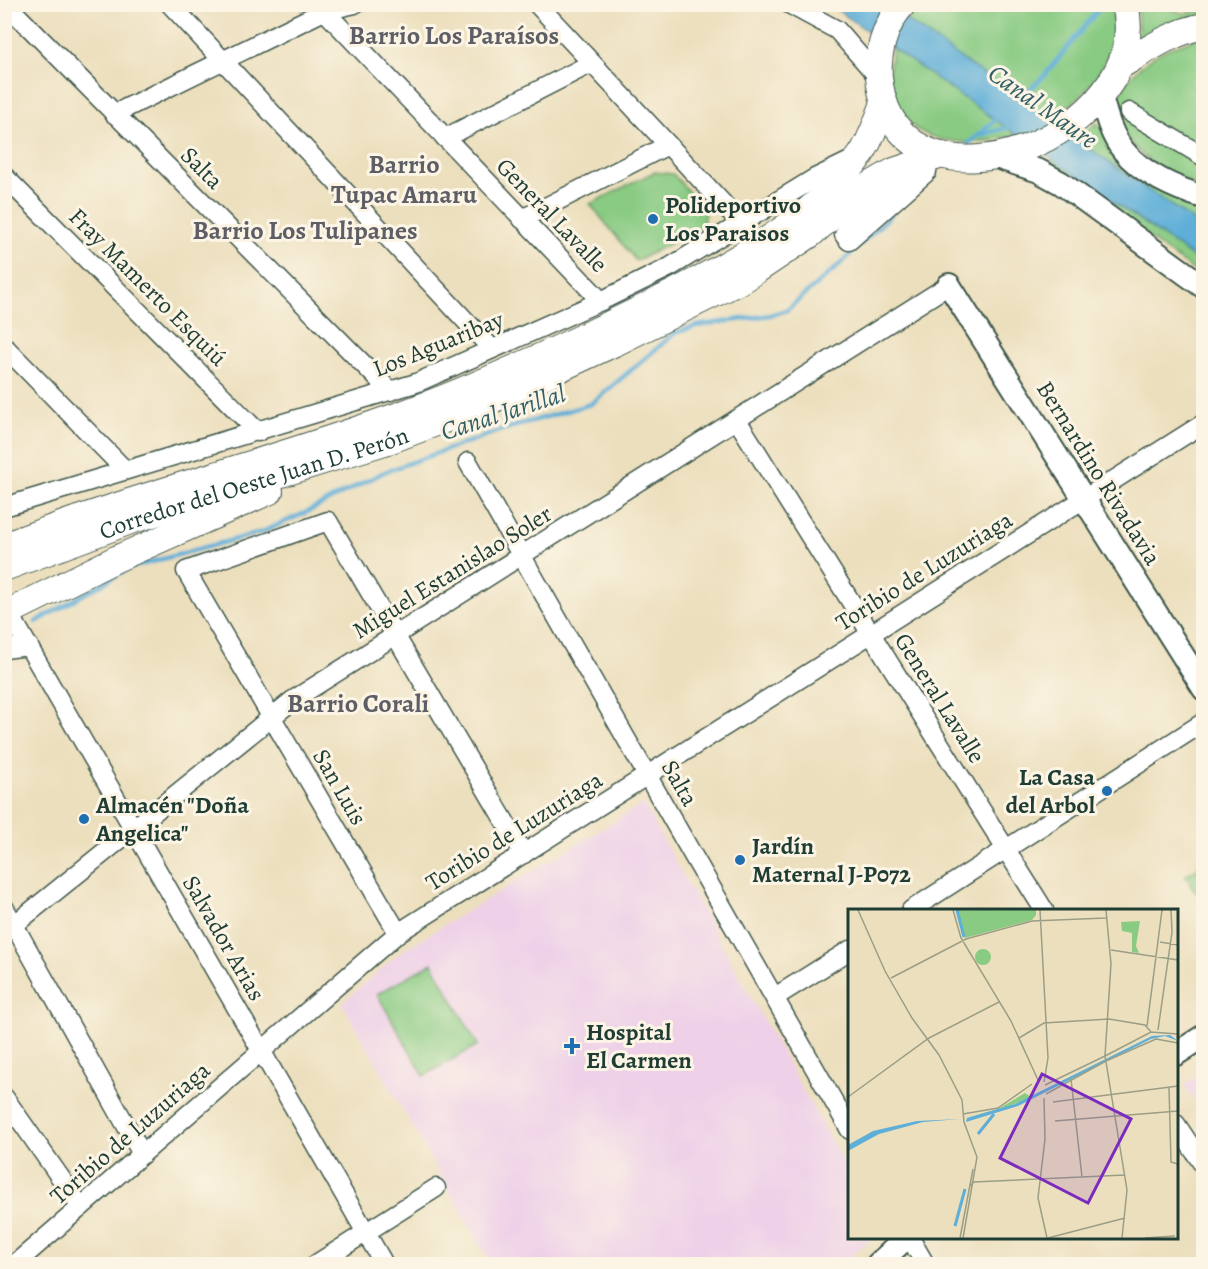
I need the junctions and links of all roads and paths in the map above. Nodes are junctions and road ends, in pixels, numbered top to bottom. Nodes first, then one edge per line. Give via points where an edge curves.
1 (6, 4) edge
2 (170, 4) edge
3 (355, 4) edge
4 (537, 4) edge
5 (789, 4) edge
6 (1125, 4) edge
7 (321, 8) edge
8 (899, 9) edge
9 (1203, 26) edge
10 (222, 61) junction
11 (592, 63) junction
12 (1120, 66) junction
13 (879, 78) junction
14 (1101, 97) junction
15 (883, 106) junction
16 (1130, 112) dead end
17 (114, 114) junction
18 (445, 138) junction
19 (668, 145) junction
20 (860, 156) junction
21 (996, 157) junction
22 (1203, 157) edge
23 (921, 165) junction
24 (4, 176) edge
25 (1203, 197) edge
26 (522, 219) junction
27 (741, 223) junction
28 (949, 285) joint
29 (1203, 287) edge
30 (601, 301) junction
31 (4, 346) edge
32 (492, 349) junction
33 (390, 391) junction
34 (737, 420) junction
35 (1203, 423) edge
36 (258, 432) junction
37 (391, 440) junction
38 (468, 462) dead end
39 (125, 470) junction
40 (1083, 499) junction
41 (4, 507) edge
42 (8, 556) edge
43 (522, 556) junction
44 (7, 608) edge
45 (871, 633) junction
46 (396, 636) junction
47 (28, 646) junction
48 (4, 649) edge
49 (1203, 689) edge
50 (271, 717) junction
51 (1203, 722) edge
52 (648, 775) junction
53 (132, 829) junction
54 (1006, 850) junction
55 (524, 854) junction
56 (4, 907) edge
57 (913, 909) edge
58 (1043, 909) edge
59 (10, 929) edge
60 (398, 933) junction
61 (848, 951) edge
62 (775, 997) junction
63 (1203, 1036) edge
64 (262, 1052) junction
65 (1178, 1053) edge
66 (4, 1096) edge
67 (1178, 1127) edge
68 (848, 1128) edge
69 (142, 1154) junction
70 (1203, 1166) edge
71 (436, 1188) dead end
72 (81, 1207) junction
73 (366, 1232) junction
74 (907, 1239) edge
75 (909, 1239) edge
76 (15, 1264) edge
77 (315, 1264) edge
78 (384, 1264) edge
79 (878, 1264) edge
80 (925, 1264) edge

1 - 17 street, Salta
2 - 10 street
3 - 7 street
4 - 11 street
5 - 13 street via 837,30
6 - 12 highway via 1129,29
7 - 10 street
7 - 18 street, General Lavalle
8 - 13 highway via 882,41
9 - 12 highway via 1168,38
10 - 17 street
10 - 32 street
11 - 18 street
11 - 19 street
12 - 14 highway
13 - 15 highway
14 - 21 highway via 1061,130
14 - 25 main road via 1117,141 1131,159 1161,179
15 - 20 highway, Corredor del Oeste Juan D. Perón
15 - 23 highway via 897,129 914,145
16 - 22 street
17 - 33 street, Salta
18 - 26 street, General Lavalle
19 - 26 street
19 - 27 street
20 - 27 street, Los Aguaribay
20 - 42 highway, Corredor del Oeste Juan D. Perón via 824,195 799,215 720,268 633,313 460,392 346,433 128,500
21 - 23 highway
21 - 29 main road via 1039,171 1060,183
23 - 37 highway, Corredor del Oeste Juan D. Perón via 870,185 811,234 700,303 473,409
24 - 36 street, Fray Mamerto Esquiú
26 - 30 street, General Lavalle
27 - 30 street, Los Aguaribay via 670,267
28 - 34 street, Miguel Estanislao Soler
28 - 40 main road, Bernardino Rivadavia
30 - 32 street, Los Aguaribay
31 - 39 street
32 - 33 street, Los Aguaribay
33 - 36 street, Los Aguaribay
34 - 43 street, Miguel Estanislao Soler
34 - 45 street, General Lavalle
35 - 40 street, Toribio de Luzuriaga
36 - 39 street, Los Aguaribay
37 - 42 highway, Corredor del Oeste Juan D. Perón
37 - 44 highway
38 - 43 street, Salta
39 - 41 street, Los Aguaribay
40 - 45 street, Toribio de Luzuriaga
40 - 49 main road, Bernardino Rivadavia
43 - 46 street, Miguel Estanislao Soler
43 - 52 street, Salta
44 - 47 street, Salvador Arias
45 - 52 street, Toribio de Luzuriaga
45 - 54 street, General Lavalle
46 - 50 street, Miguel Estanislao Soler
46 - 50 street, San Luis via 328,521 186,571
46 - 55 street
47 - 48 street
47 - 53 street, Salvador Arias
50 - 53 street, Miguel Estanislao Soler
50 - 60 street, San Luis
51 - 54 street
52 - 55 street, Toribio de Luzuriaga
52 - 62 street, Salta
53 - 59 street, Miguel Estanislao Soler
53 - 64 street, Salvador Arias
54 - 57 street
54 - 58 street, General Lavalle
55 - 60 street, Toribio de Luzuriaga
56 - 59 street
59 - 69 street
60 - 64 street, Toribio de Luzuriaga
61 - 62 street
62 - 68 street, Salta
63 - 65 main road
64 - 69 street, Toribio de Luzuriaga
64 - 73 street, Salvador Arias
66 - 72 street
67 - 70 street
69 - 72 street, Toribio de Luzuriaga
71 - 73 street
72 - 76 street, Toribio de Luzuriaga
73 - 77 street
73 - 78 street, Salvador Arias
74 - 79 main road
75 - 80 street

